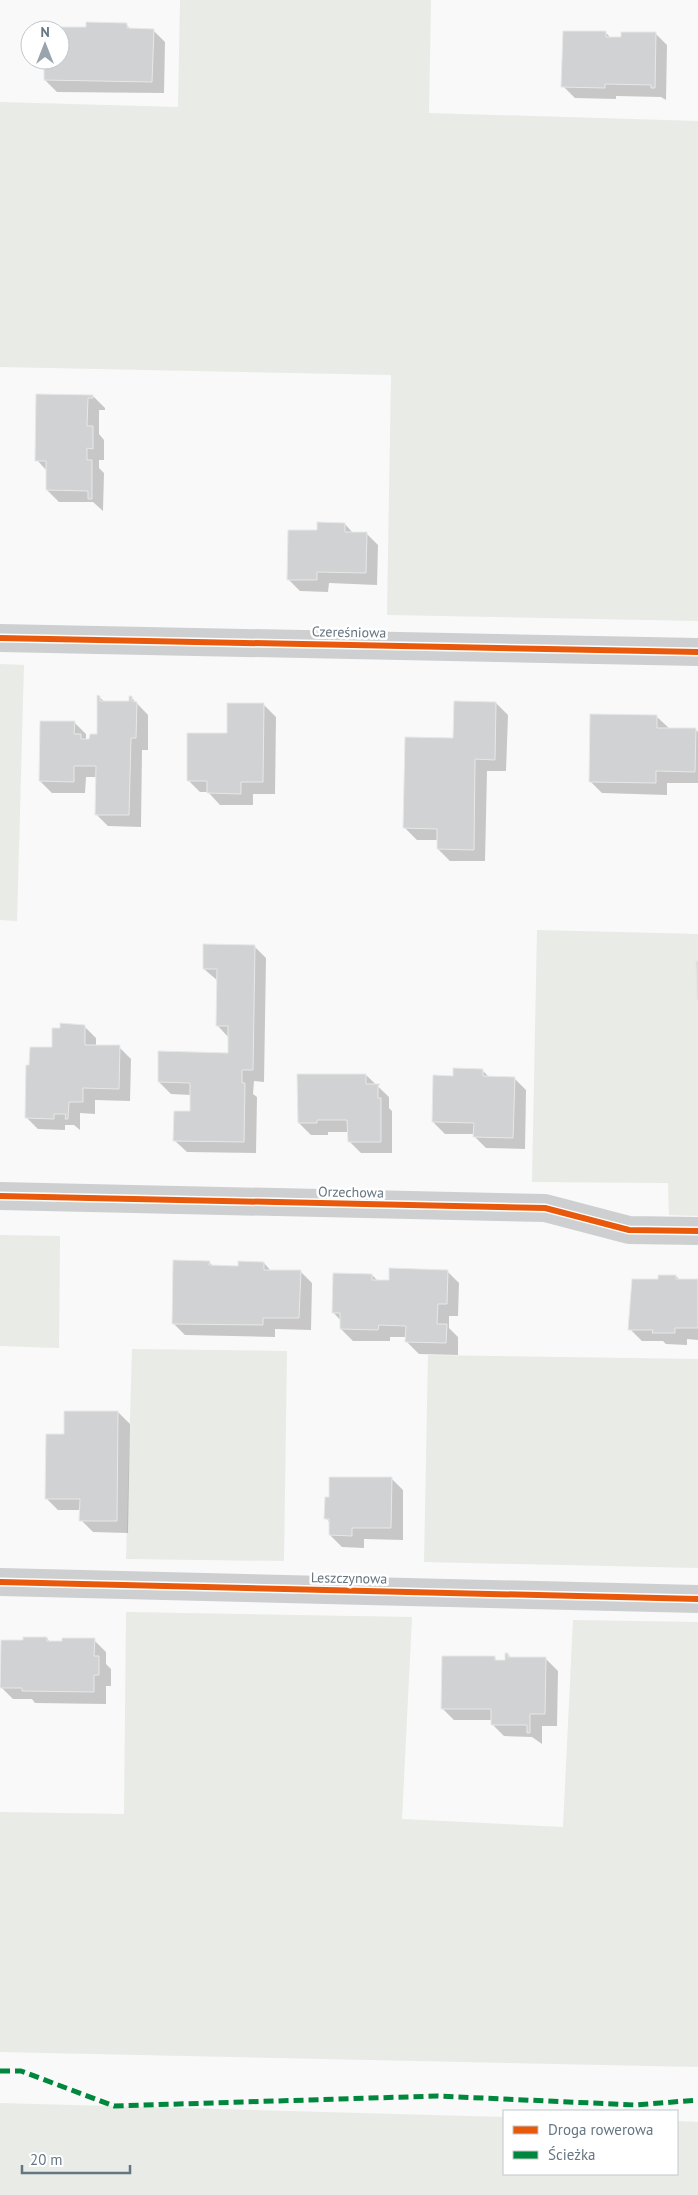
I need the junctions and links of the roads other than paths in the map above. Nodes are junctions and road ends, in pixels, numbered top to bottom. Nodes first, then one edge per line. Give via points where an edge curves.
1 (0, 638) edge
2 (698, 652) edge
3 (0, 1196) edge
4 (698, 1231) edge
5 (0, 1582) edge
6 (698, 1599) edge

1 - 2 street, Czereśniowa
3 - 4 street, Orzechowa via 545,1208 629,1230
5 - 6 street, Leszczynowa

